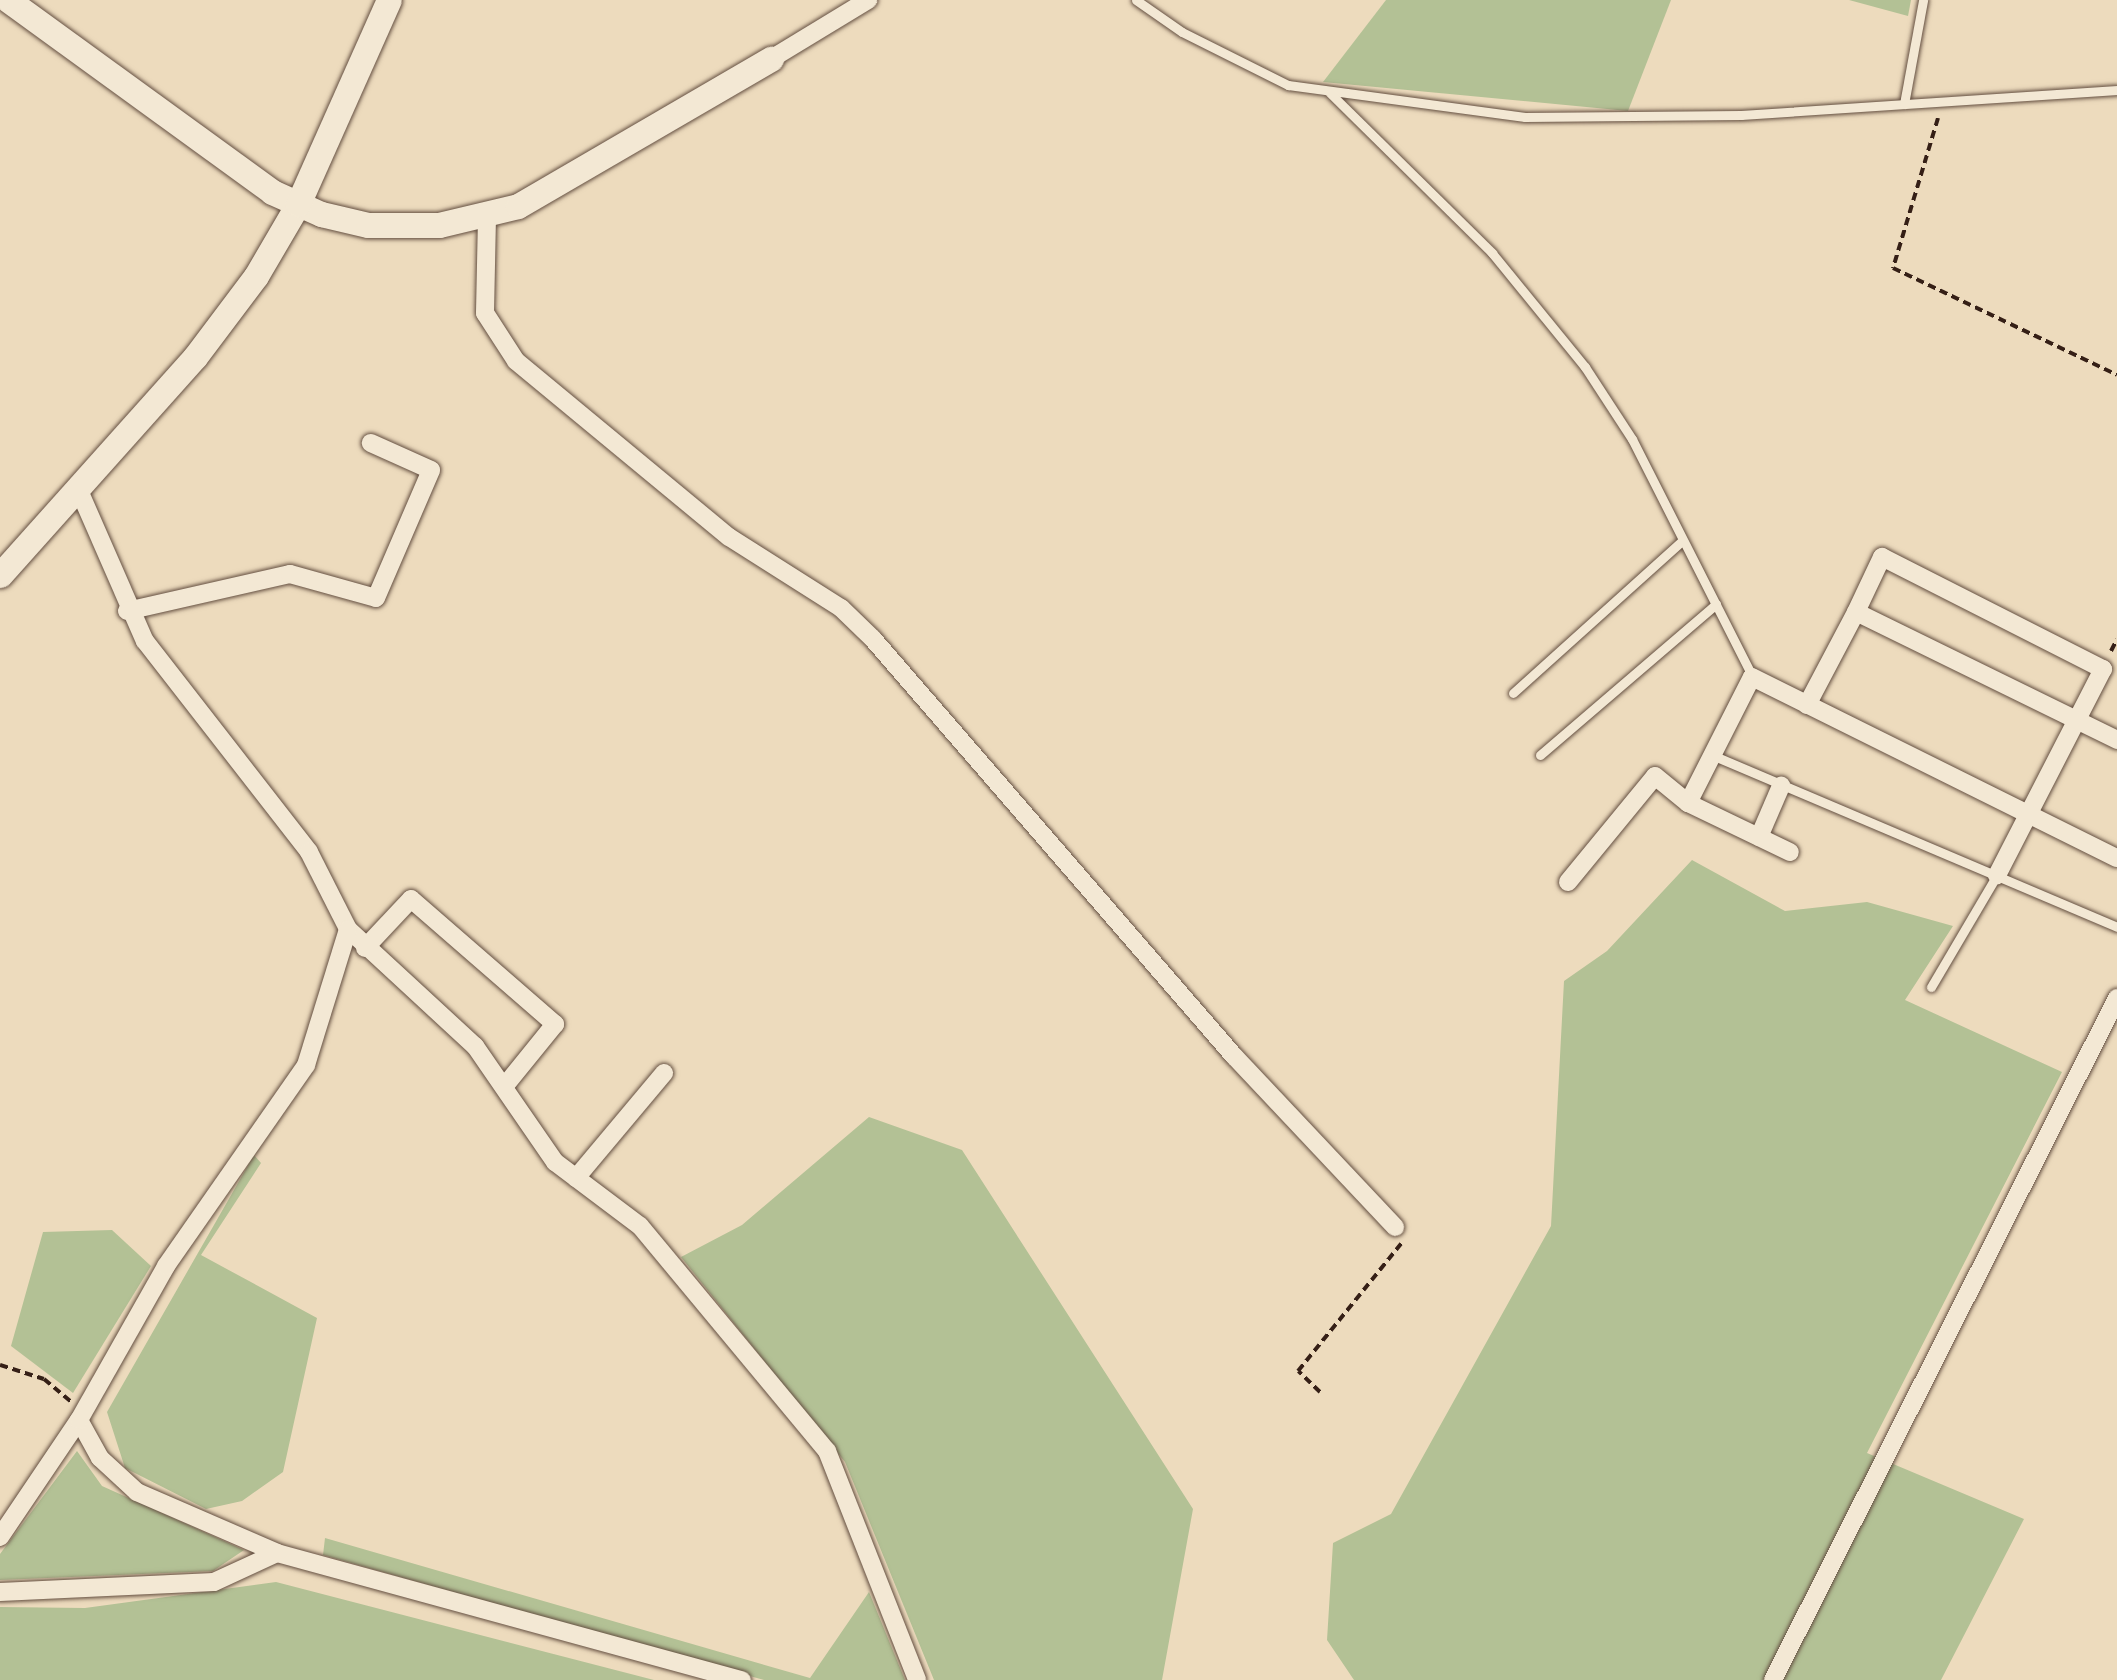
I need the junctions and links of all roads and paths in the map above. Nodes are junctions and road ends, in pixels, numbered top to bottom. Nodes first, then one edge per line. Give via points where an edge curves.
1 (8, 0) edge
2 (389, 0) edge
3 (868, 0) edge
4 (1136, 0) edge
5 (1923, 0) edge
6 (771, 60) joint
7 (2117, 90) edge
8 (1330, 93) junction
9 (1944, 100) junction
10 (1904, 104) junction
11 (298, 204) junction
12 (487, 217) junction
13 (2117, 374) edge
14 (371, 443) dead end
15 (78, 488) junction
16 (1682, 541) junction
17 (3, 567) edge
18 (1716, 604) junction
19 (126, 611) junction
20 (1856, 612) junction
21 (1752, 677) junction
22 (1513, 693) dead end
23 (1807, 705) junction
24 (2077, 720) junction
25 (2117, 740) edge
26 (1540, 755) dead end
27 (1712, 755) junction
28 (1781, 786) junction
29 (1688, 804) junction
30 (2029, 816) junction
31 (1759, 837) junction
32 (1790, 852) dead end
33 (2117, 858) edge
34 (1997, 875) junction
35 (1568, 882) dead end
36 (2117, 927) edge
37 (348, 929) junction
38 (365, 948) junction
39 (1931, 987) dead end
40 (2117, 998) edge
41 (664, 1073) dead end
42 (504, 1086) junction
43 (576, 1178) junction
44 (1395, 1227) joint
45 (0, 1365) edge
46 (1320, 1392) dead end
47 (81, 1415) junction
48 (0, 1537) edge
49 (277, 1552) junction
50 (0, 1592) edge
51 (742, 1680) edge
52 (918, 1680) edge
53 (1773, 1680) edge

1 - 11 street via 250,177
2 - 11 street
3 - 6 street
4 - 8 lane via 1266,78
5 - 10 lane
6 - 12 street via 549,192
7 - 9 lane
8 - 10 lane via 1525,117 1644,119
8 - 16 lane via 1540,307 1632,439
9 - 10 lane
9 - 13 path via 1893,268
11 - 12 street via 368,225
11 - 15 street via 226,319
12 - 44 street via 486,313 516,362 728,536 826,598 873,640 1234,1056
14 - 19 street via 431,470 376,598 290,574
15 - 17 street
15 - 19 street via 104,535
16 - 18 lane
16 - 22 lane
18 - 21 lane
18 - 26 lane
19 - 37 street via 308,852
20 - 23 street
20 - 24 street
20 - 24 street via 1882,557 2102,669
21 - 23 street
21 - 27 street
23 - 30 street
24 - 25 street
24 - 30 street
27 - 28 lane
27 - 29 street
28 - 31 street
28 - 34 lane
29 - 31 street
29 - 35 street via 1655,776
30 - 33 street
30 - 34 street
31 - 32 street
34 - 36 lane
34 - 39 lane
37 - 38 street
37 - 47 street via 306,1065 166,1266
38 - 42 street via 475,1046
38 - 42 street via 412,899 556,1024
40 - 53 street
41 - 43 street
42 - 43 street via 524,1125
43 - 52 street via 640,1226 827,1451
44 - 46 path via 1407,1237 1298,1371
45 - 47 path via 44,1380
47 - 48 street
47 - 49 street via 100,1458 138,1492
49 - 50 street via 214,1582
49 - 51 street

